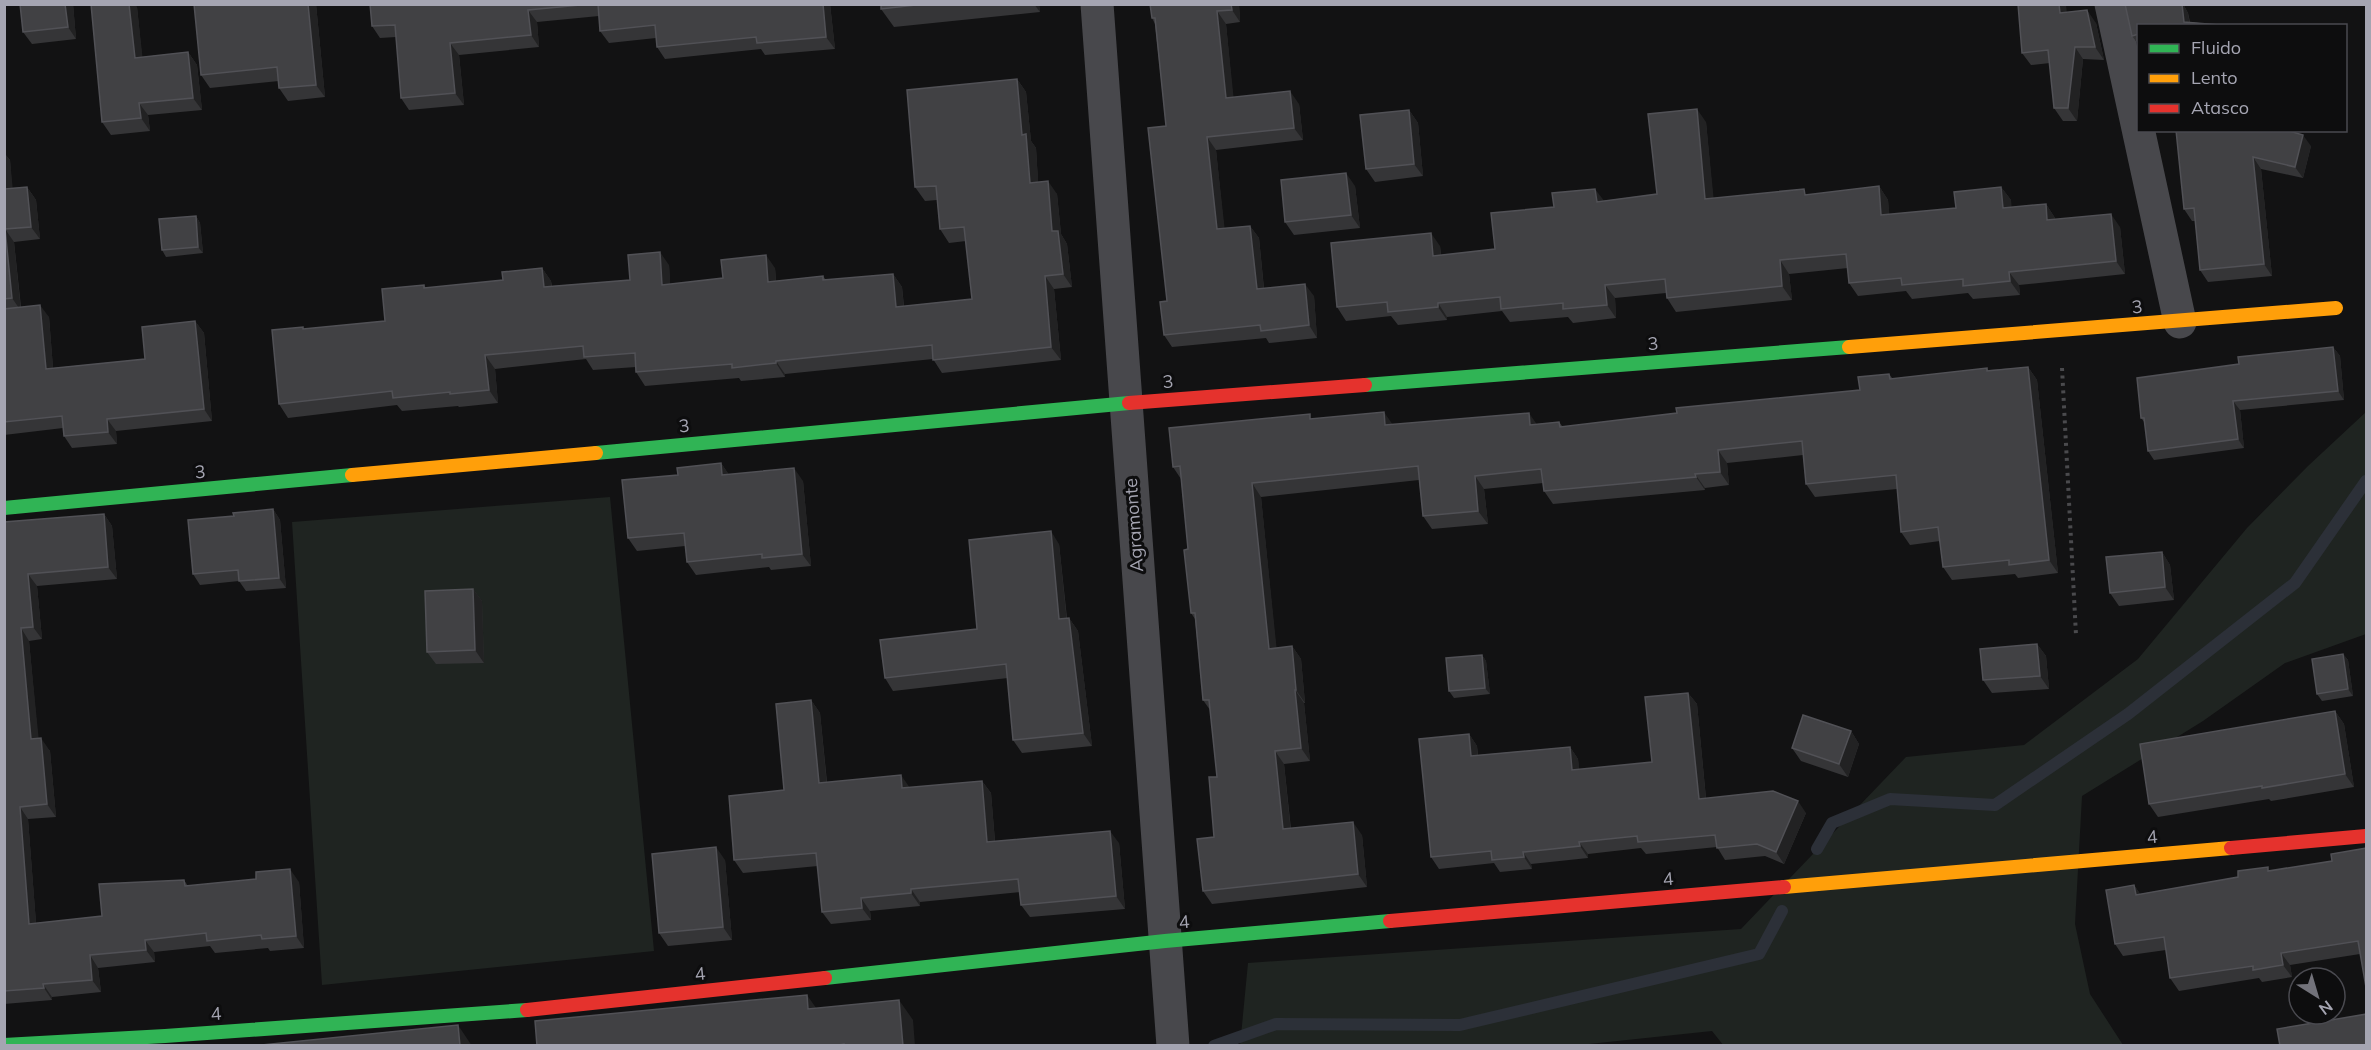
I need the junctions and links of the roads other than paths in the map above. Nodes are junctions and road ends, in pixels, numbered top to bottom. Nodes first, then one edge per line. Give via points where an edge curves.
1 (1097, 4) edge
2 (2111, 4) edge
3 (2137, 124) edge
4 (2139, 132) edge
5 (2336, 308) dead end
6 (2180, 322) junction
7 (1125, 403) junction
8 (4, 508) edge
9 (2367, 836) edge
10 (1165, 941) junction
11 (1173, 1039) edge
12 (4, 1045) edge

1 - 7 street, Agramonte
2 - 3 street
4 - 6 street
5 - 6 street, 3
6 - 7 street, 3
7 - 8 street, 3
7 - 10 street, Agramonte
9 - 10 street, 4
10 - 11 street, Agramonte
10 - 12 street, 4 via 563,1006

